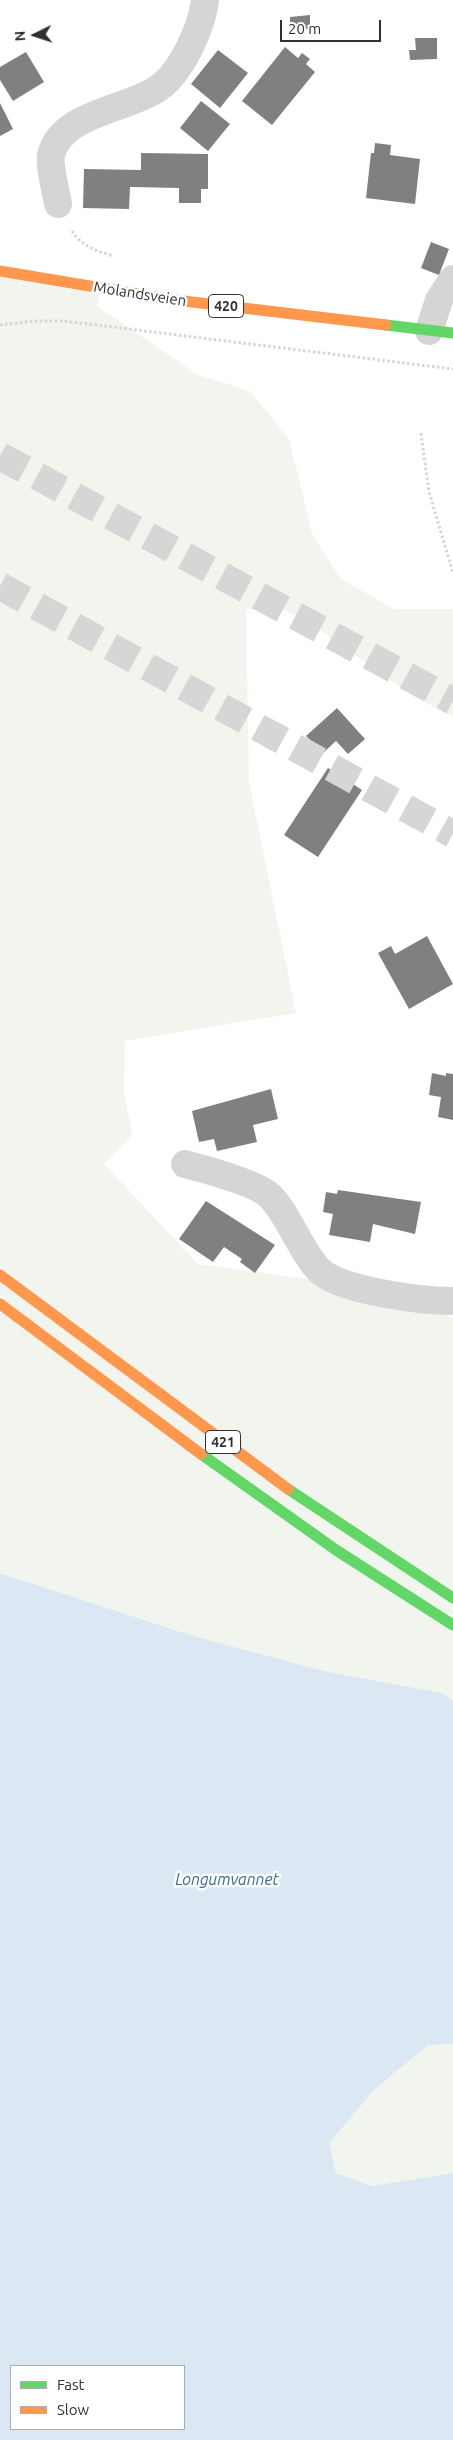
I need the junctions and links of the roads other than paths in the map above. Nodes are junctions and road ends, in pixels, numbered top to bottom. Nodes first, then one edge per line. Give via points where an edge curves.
1 (205, 0) edge
2 (58, 204) road end
3 (0, 271) edge
4 (453, 279) edge
5 (441, 332) edge
6 (185, 1164) dead end
7 (0, 1275) edge
8 (453, 1301) edge
9 (0, 1304) edge
10 (453, 1598) edge
11 (453, 1625) edge

1 - 2 street via 202,19 179,68 158,89 72,126 59,136 50,157
3 - 5 main road, Molandsveien / 420 via 167,299
4 - 5 street, Molandsveien via 439,300
6 - 8 street via 228,1176 269,1195 319,1270 350,1285 391,1295
7 - 10 main road, 421 via 176,1408 380,1553
9 - 11 main road, 421 via 163,1427 344,1555

